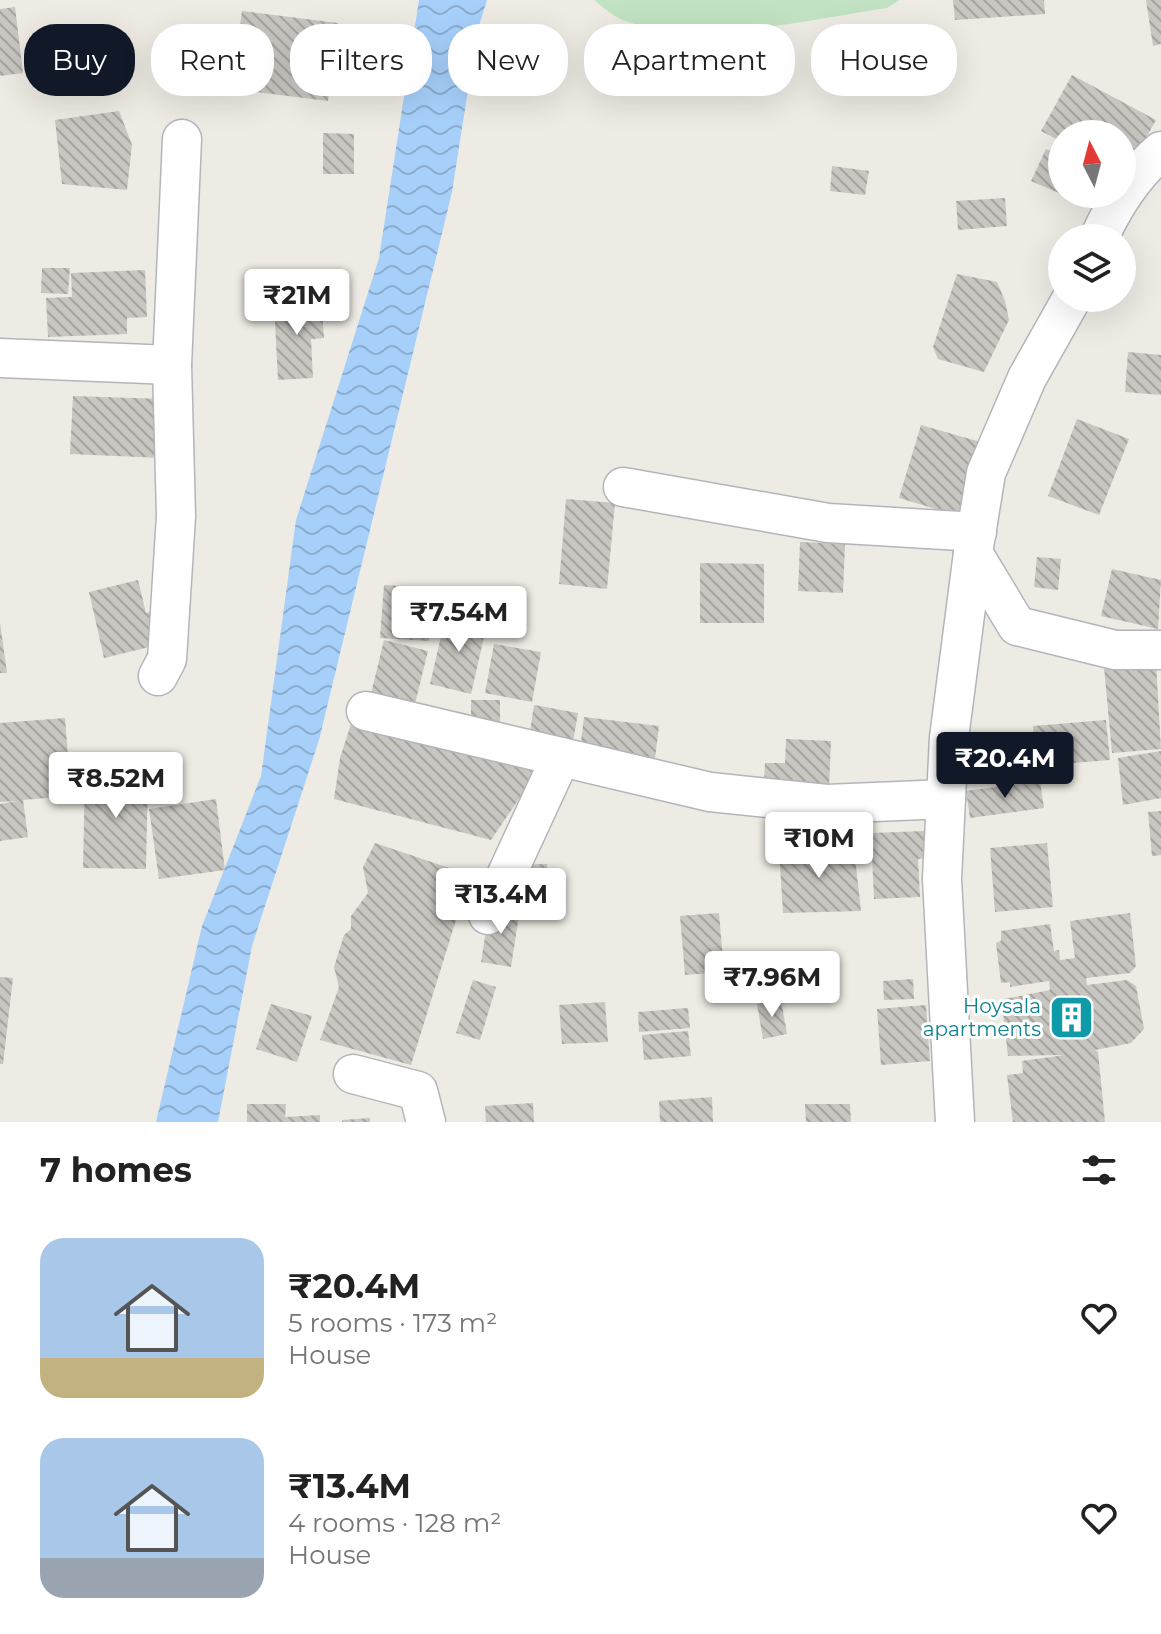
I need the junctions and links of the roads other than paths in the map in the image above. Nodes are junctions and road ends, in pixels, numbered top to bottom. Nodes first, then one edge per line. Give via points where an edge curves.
1 (182, 139) dead end
2 (1161, 151) edge
3 (1106, 224) edge
4 (1064, 312) edge
5 (0, 358) edge
6 (172, 365) junction
7 (623, 487) dead end
8 (975, 543) junction
9 (1161, 650) edge
10 (158, 676) dead end
11 (366, 711) dead end
12 (560, 759) junction
13 (946, 799) junction
14 (488, 915) dead end
15 (353, 1074) dead end
16 (426, 1122) edge
17 (955, 1122) edge

1 - 6 street
2 - 3 street via 1143,167
4 - 8 street via 1027,378 986,473
5 - 6 street
6 - 10 street via 176,516 167,659
7 - 8 street
8 - 9 street via 1017,626 1115,650
8 - 13 street
11 - 12 street
12 - 13 street via 724,794 827,804
12 - 14 street
13 - 17 street via 942,879
15 - 16 street via 418,1091

